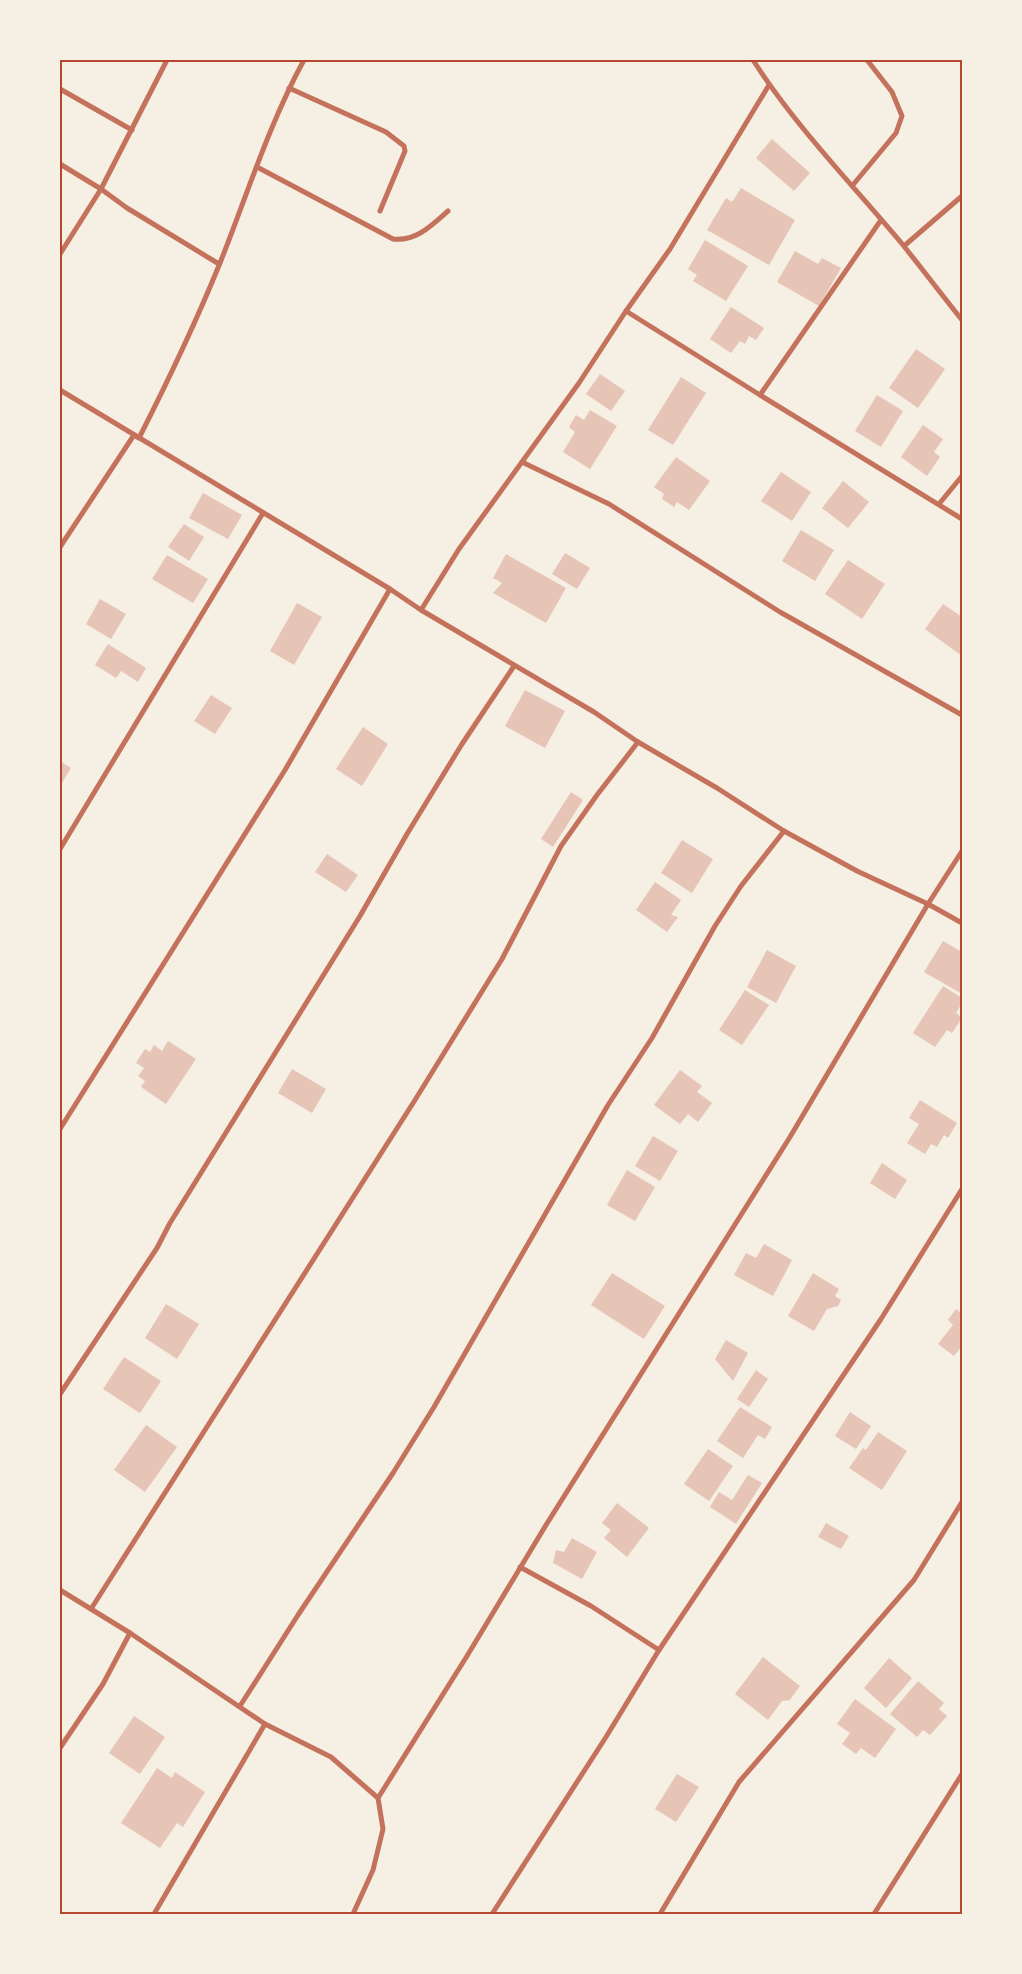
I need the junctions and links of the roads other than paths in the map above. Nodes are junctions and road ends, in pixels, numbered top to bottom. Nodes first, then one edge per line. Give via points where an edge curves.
1 (167, 60) edge
2 (304, 60) edge
3 (753, 60) edge
4 (868, 60) edge
5 (769, 85) junction
6 (289, 88) junction
7 (60, 89) edge
8 (132, 130) junction
9 (60, 164) edge
10 (257, 167) junction
11 (852, 186) junction
12 (101, 189) junction
13 (962, 196) edge
14 (380, 211) dead end
15 (448, 211) dead end
16 (881, 220) junction
17 (904, 246) junction
18 (60, 254) edge
19 (219, 264) junction
20 (626, 310) junction
21 (962, 320) edge
22 (60, 390) edge
23 (760, 395) junction
24 (139, 438) junction
25 (522, 462) junction
26 (962, 476) edge
27 (939, 504) junction
28 (263, 513) junction
29 (962, 519) edge
30 (60, 547) edge
31 (390, 589) junction
32 (421, 610) junction
33 (514, 666) junction
34 (962, 715) edge
35 (638, 742) junction
36 (784, 831) junction
37 (60, 849) edge
38 (962, 851) edge
39 (928, 904) junction
40 (962, 923) edge
41 (60, 1128) edge
42 (962, 1189) edge
43 (60, 1394) edge
44 (962, 1502) edge
45 (520, 1567) junction
46 (60, 1590) edge
47 (91, 1609) junction
48 (130, 1634) junction
49 (659, 1650) junction
50 (240, 1706) junction
51 (264, 1724) junction
52 (60, 1748) edge
53 (962, 1774) edge
54 (378, 1798) junction
55 (154, 1914) edge
56 (353, 1914) edge
57 (492, 1914) edge
58 (660, 1914) edge
59 (874, 1914) edge

1 - 8 street
2 - 6 street
3 - 5 street
4 - 11 street via 892,92 902,116 896,133
5 - 11 street
5 - 20 street via 670,248
6 - 10 street
6 - 14 street via 386,132 404,146 405,151
7 - 8 street
8 - 12 street
9 - 12 street
10 - 15 street via 393,239 409,239 418,235
10 - 19 street
11 - 16 street
12 - 18 street
12 - 19 street
13 - 17 street
16 - 17 street
16 - 23 street
17 - 21 street
19 - 24 street
20 - 23 street
20 - 25 street
22 - 24 street
23 - 27 street
24 - 28 street
24 - 30 street via 134,435
25 - 32 street via 459,549
25 - 34 street via 609,504 780,612
26 - 27 street
27 - 29 street
28 - 31 street
28 - 37 street
31 - 32 street
31 - 41 street via 285,770
32 - 33 street
33 - 35 street via 594,712
33 - 43 street via 462,744 157,1248
35 - 36 street
35 - 47 street via 561,846 502,959 431,1075
36 - 39 street
36 - 50 street via 715,926 434,1407
38 - 39 street
39 - 40 street
39 - 45 street via 790,1137
42 - 49 street via 881,1319
44 - 58 street via 914,1580 739,1782
45 - 49 street via 591,1606
45 - 54 street
46 - 47 street
47 - 48 street
48 - 50 street
48 - 52 street via 103,1684
49 - 57 street
50 - 51 street
51 - 54 street via 331,1757
51 - 55 street
53 - 59 street
54 - 56 street via 383,1829 373,1870

